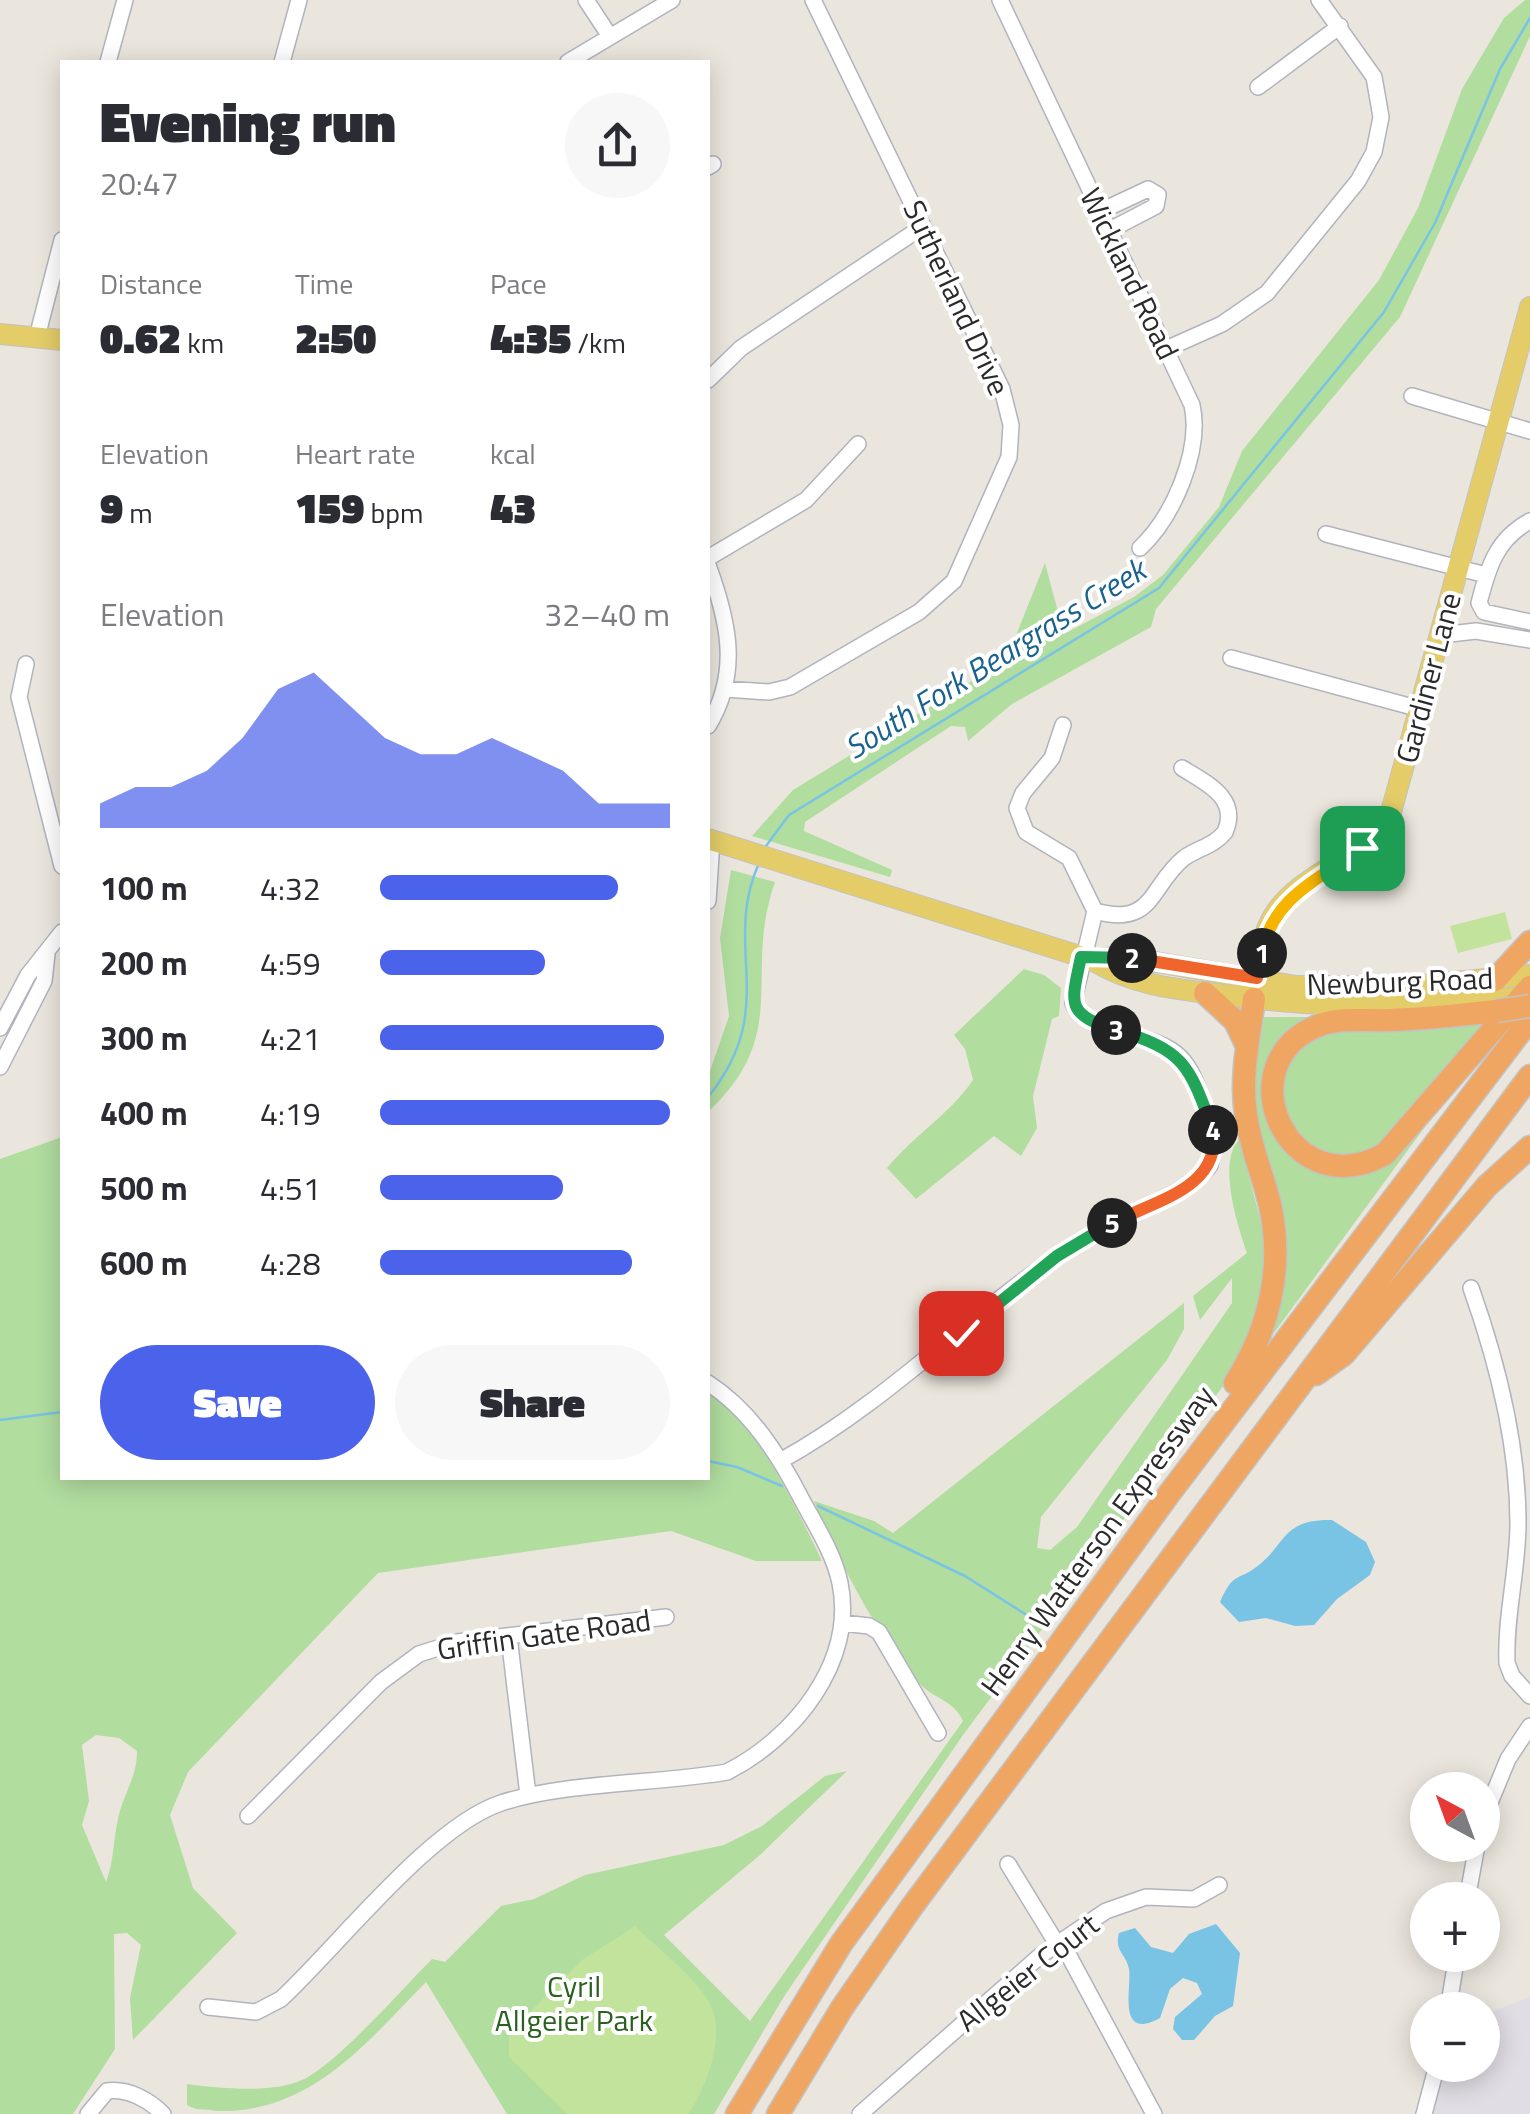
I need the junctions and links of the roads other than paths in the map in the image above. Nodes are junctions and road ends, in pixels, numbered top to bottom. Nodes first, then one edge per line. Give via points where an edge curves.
1 (124, 0) edge
2 (299, 0) edge
3 (586, 0) edge
4 (672, 0) edge
5 (814, 0) edge
6 (1000, 0) edge
7 (1319, 0) edge
8 (1340, 26) junction
9 (610, 35) junction
10 (109, 60) edge
11 (283, 60) edge
12 (571, 60) edge
13 (1258, 87) dead end
14 (1098, 212) junction
15 (922, 227) junction
16 (1108, 231) junction
17 (60, 248) edge
18 (1530, 308) edge
19 (0, 334) edge
20 (37, 337) junction
21 (60, 340) edge
22 (1166, 350) junction
23 (710, 378) edge
24 (1412, 396) dead end
25 (1499, 421) junction
26 (1530, 431) edge
27 (858, 444) dead end
28 (1530, 521) edge
29 (1326, 534) dead end
30 (1140, 548) dead end
31 (710, 561) edge
32 (1459, 568) junction
33 (710, 569) edge
34 (1486, 575) junction
35 (1530, 622) edge
36 (1440, 634) junction
37 (1530, 640) edge
38 (1231, 658) dead end
39 (26, 664) dead end
40 (725, 689) junction
41 (1420, 709) junction
42 (710, 722) edge
43 (1064, 725) dead end
44 (1182, 768) dead end
45 (710, 839) edge
46 (60, 858) edge
47 (1095, 911) junction
48 (60, 935) edge
49 (1530, 942) edge
50 (47, 954) junction
51 (1087, 958) junction
52 (1495, 980) junction
53 (1255, 988) junction
54 (1520, 992) edge
55 (1204, 993) junction
56 (1530, 1019) edge
57 (0, 1028) edge
58 (1248, 1046) junction
59 (0, 1066) edge
60 (1530, 1076) edge
61 (1530, 1147) edge
62 (1471, 1288) dead end
63 (710, 1384) edge
64 (1297, 1388) junction
65 (1530, 1440) edge
66 (1512, 1442) junction
67 (782, 1460) junction
68 (1169, 1494) junction
69 (666, 1617) dead end
70 (842, 1623) junction
71 (509, 1636) junction
72 (1530, 1696) edge
73 (1530, 1726) edge
74 (938, 1733) dead end
75 (1500, 1778) edge
76 (528, 1795) junction
77 (248, 1816) dead end
78 (1008, 1864) dead end
79 (1220, 1885) dead end
80 (1059, 1943) junction
81 (208, 2007) dead end
82 (1432, 2082) edge
83 (88, 2114) edge
84 (164, 2114) edge
85 (736, 2114) edge
86 (778, 2114) edge
87 (860, 2114) edge
88 (1154, 2114) edge
89 (1424, 2114) edge

1 - 10 street
2 - 11 street
3 - 9 street
4 - 9 street
5 - 15 street, Sutherland Drive
6 - 14 street, Wickland Road
7 - 8 street
8 - 13 street
8 - 22 street via 1370,68 1378,93 1380,129 1368,164 1267,293
9 - 12 street
14 - 16 street, Wickland Road
14 - 16 street via 1148,189 1158,195 1156,206
15 - 23 street via 741,348
15 - 40 street, Sutherland Drive via 1002,389 1011,425 1009,457 963,566 919,612 802,682 770,692
16 - 22 street, Wickland Road
17 - 20 street
18 - 25 main road, Gardiner Lane
19 - 20 main road
20 - 21 main road
22 - 30 street, Wickland Road via 1192,405 1194,440 1166,514
24 - 25 street
25 - 26 street
25 - 32 main road, Gardiner Lane
27 - 31 street via 806,500
28 - 34 street via 1502,542
29 - 32 street
32 - 34 street
32 - 36 main road, Gardiner Lane
33 - 40 street via 728,628
34 - 35 street via 1479,603 1484,612
36 - 37 street via 1476,631
36 - 41 main road, Gardiner Lane
38 - 41 street
39 - 46 street via 19,697
40 - 42 street
41 - 53 main road, Gardiner Lane via 1386,820 1360,850 1276,911
43 - 47 street via 1052,758 1019,800 1018,818 1032,837 1069,858
44 - 47 street via 1225,800 1225,832 1180,861 1147,906
45 - 51 main road, Newburg Road
47 - 51 street
48 - 50 street
49 - 52 highway
50 - 57 street
50 - 59 street via 44,981
51 - 53 main road, Newburg Road via 1120,956
51 - 55 main road, Newburg Road via 1122,978
51 - 67 street via 1073,996 1079,1015 1179,1056 1213,1132 1210,1165 1199,1180 1057,1256 852,1419
52 - 53 main road, Newburg Road
52 - 54 main road, Newburg Road
53 - 54 main road, Newburg Road via 1318,1006 1417,1007
53 - 55 main road, Newburg Road
53 - 58 highway
54 - 54 highway via 1385,1154 1355,1166 1328,1165 1296,1148 1280,1126 1273,1077 1308,1030
55 - 58 highway via 1234,1021
56 - 68 highway, Henry Watterson Expressway
58 - 68 highway via 1246,1115 1275,1240 1272,1298 1247,1365 1175,1466
60 - 64 highway
61 - 64 highway via 1487,1186 1344,1354
62 - 66 street
63 - 67 street
64 - 86 highway via 884,1945
65 - 66 street
66 - 72 street via 1518,1520 1507,1663
67 - 70 street via 838,1572
68 - 85 highway, Henry Watterson Expressway via 841,1944
69 - 71 street, Griffin Gate Road
70 - 74 street via 878,1632
70 - 76 street via 832,1665 815,1695 740,1765 718,1774
71 - 76 street
71 - 77 street, Griffin Gate Road via 457,1642 405,1662
73 - 75 street
76 - 81 street via 455,1826 281,2000 256,2012
78 - 80 street
79 - 80 street, Allgeier Court via 1194,1899 1128,1901
80 - 87 street, Allgeier Court
80 - 88 street
82 - 89 street
83 - 84 street via 107,2091 118,2090

